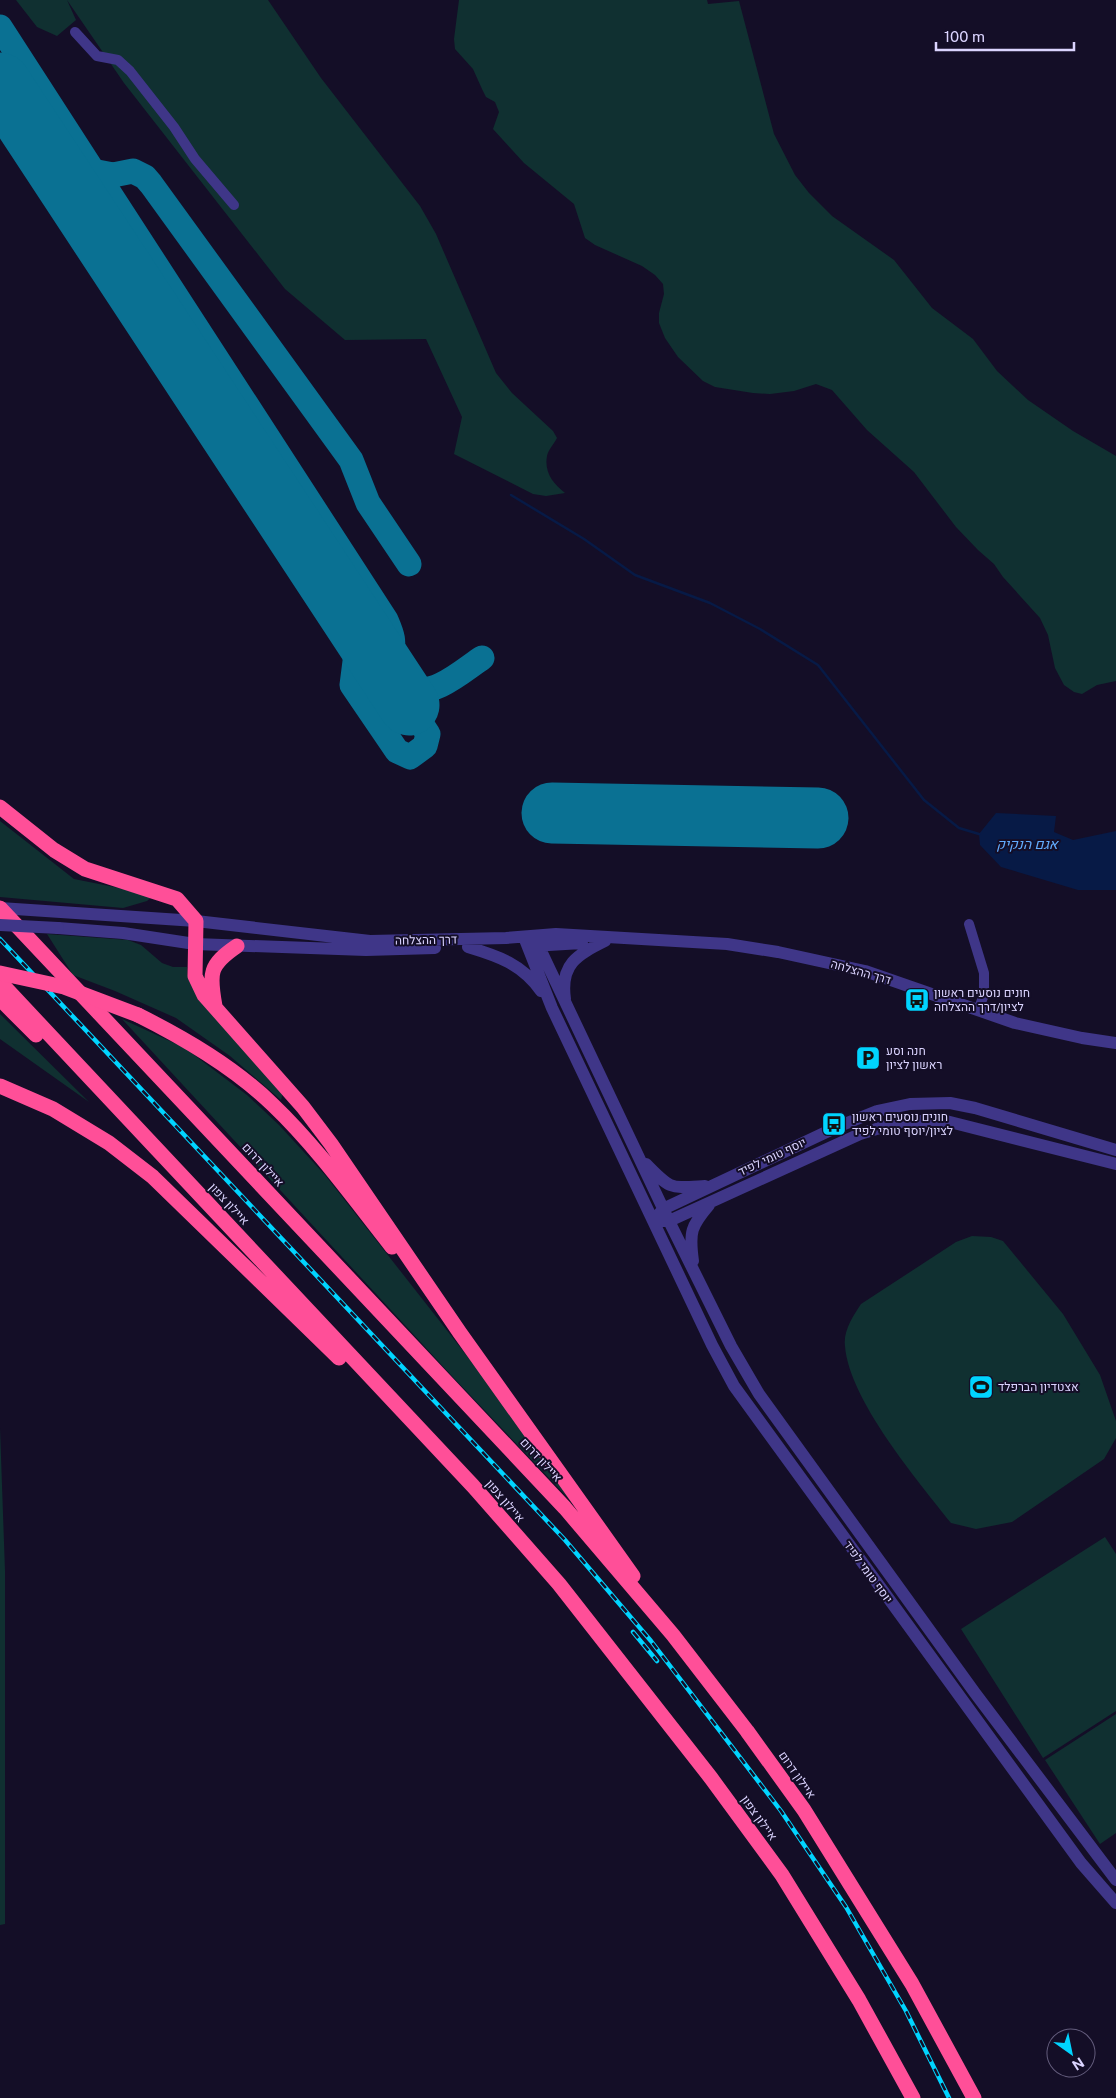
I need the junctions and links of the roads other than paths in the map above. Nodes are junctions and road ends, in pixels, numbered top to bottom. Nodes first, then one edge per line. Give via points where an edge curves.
1 (75, 32) dead end
2 (234, 205) dead end
3 (0, 807) edge
4 (0, 908) edge
5 (196, 921) junction
6 (969, 924) dead end
7 (0, 925) edge
8 (658, 940) junction
9 (531, 941) junction
10 (605, 941) junction
11 (195, 944) junction
12 (237, 946) junction
13 (468, 947) junction
14 (0, 973) edge
15 (0, 982) edge
16 (0, 999) edge
17 (215, 1007) junction
18 (552, 1008) junction
19 (567, 1008) junction
20 (978, 1010) junction
21 (1116, 1043) edge
22 (0, 1086) edge
23 (136, 1127) junction
24 (1116, 1150) edge
25 (638, 1156) junction
26 (1116, 1164) edge
27 (710, 1186) junction
28 (712, 1201) junction
29 (663, 1209) junction
30 (669, 1221) junction
31 (652, 1222) junction
32 (694, 1271) junction
33 (460, 1333) junction
34 (473, 1486) junction
35 (673, 1635) junction
36 (1116, 1880) edge
37 (1116, 1903) edge
38 (913, 2098) edge
39 (974, 2098) edge

1 - 2 street via 97,56 118,60 130,71 195,159
3 - 5 highway via 54,850 85,869 177,899
4 - 5 street, דרך ההצלחה
4 - 35 highway, איילון דרום via 565,1508
5 - 9 street, דרך ההצלחה via 370,941
5 - 11 highway
6 - 20 street via 984,973 984,995
7 - 11 street, דרך ההצלחה, bridge via 123,933
8 - 9 street, דרך ההצלחה via 556,934
8 - 10 street, דרך ההצלחה
8 - 20 street, דרך ההצלחה via 726,944 838,964
9 - 10 street, דרך ההצלחה
9 - 13 street, דרך ההצלחה
9 - 18 street
9 - 19 street
10 - 19 street via 583,953 568,967 564,988
11 - 12 street, דרך ההצלחה
11 - 17 highway via 195,976 200,990
12 - 13 street, דרך ההצלחה via 366,950
12 - 17 highway via 218,958 210,980
13 - 18 street via 510,962 526,973
14 - 33 highway, bridge via 64,988 138,1014 222,1063 277,1109 338,1179
15 - 23 highway, איילון צפון
16 - 23 highway via 92,1091
17 - 33 highway via 304,1106
18 - 31 street
19 - 25 street
20 - 21 street, דרך ההצלחה via 1047,1031
22 - 34 highway via 52,1109 109,1143 153,1176
23 - 34 highway, איילון צפון
24 - 27 street, יוסף טומי לפיד via 975,1108 950,1103 910,1104 853,1120
25 - 27 street via 671,1186
25 - 29 street
26 - 28 street, יוסף טומי לפיד via 955,1123 913,1120 860,1134
27 - 29 street, יוסף טומי לפיד
28 - 30 street, יוסף טומי לפיד
28 - 32 street via 692,1228 690,1239
29 - 30 street, יוסף טומי לפיד
29 - 31 street, יוסף טומי לפיד
30 - 31 street, יוסף טומי לפיד
30 - 32 street, יוסף טומי לפיד
31 - 37 street, יוסף טומי לפיד via 739,1393 1081,1863
32 - 36 street, יוסף טומי לפיד via 759,1394 975,1693
33 - 35 highway
34 - 38 highway, איילון צפון via 559,1584 782,1875 822,1938
35 - 39 highway, איילון דרום via 804,1810 912,1984

